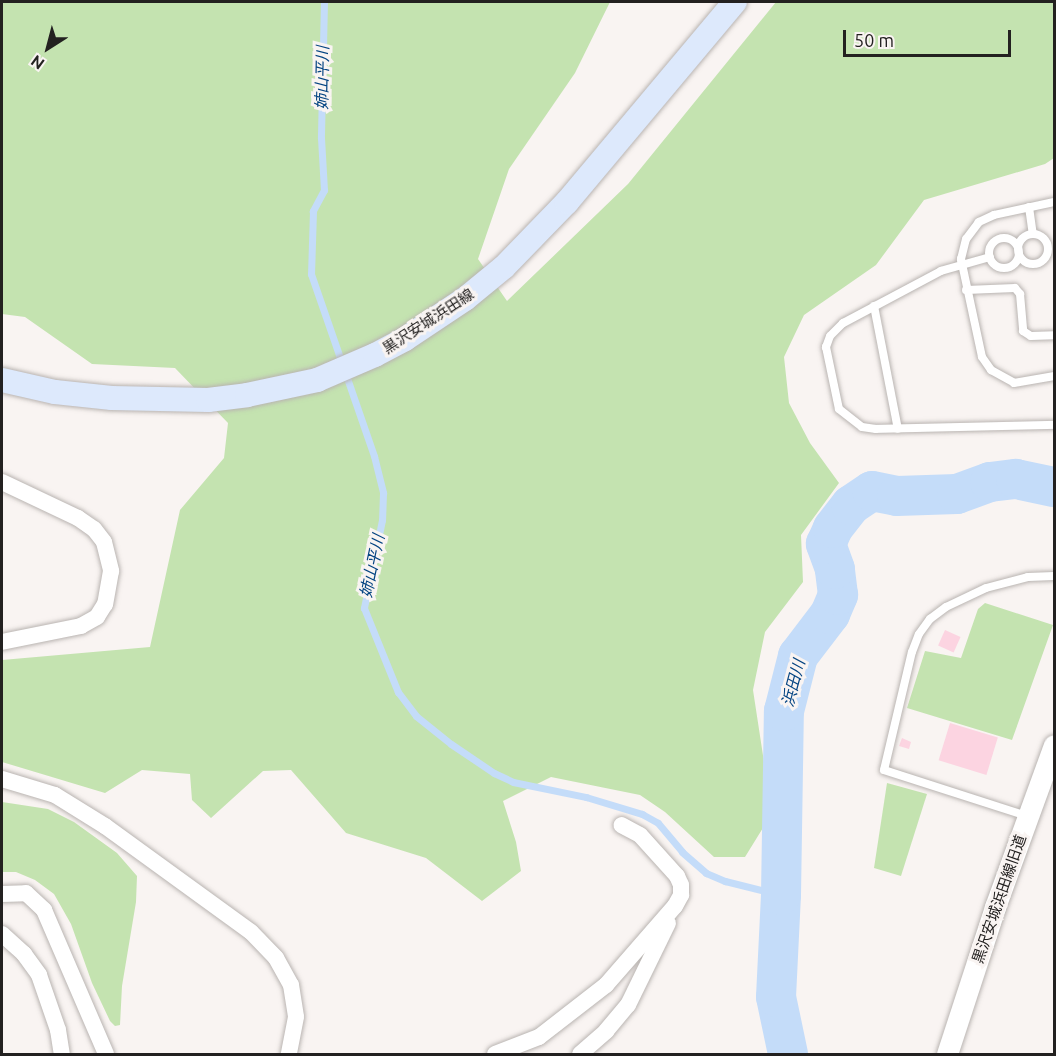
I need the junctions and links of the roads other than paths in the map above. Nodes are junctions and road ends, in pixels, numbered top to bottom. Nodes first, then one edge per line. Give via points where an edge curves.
1 (735, 2) edge
2 (1054, 202) edge
3 (1029, 207) junction
4 (1033, 234) junction
5 (1018, 251) junction
6 (990, 257) junction
7 (962, 264) junction
8 (966, 290) junction
9 (874, 306) junction
10 (1054, 336) edge
11 (1054, 376) edge
12 (2, 380) edge
13 (1054, 425) edge
14 (898, 429) junction
15 (2, 482) edge
16 (1054, 576) edge
17 (2, 642) edge
18 (1054, 745) edge
19 (2, 779) edge
20 (1028, 816) junction
21 (621, 825) dead end
22 (2, 894) edge
23 (675, 906) junction
24 (2, 934) edge
25 (62, 1054) edge
26 (106, 1054) edge
27 (289, 1054) edge
28 (495, 1054) edge
29 (580, 1054) edge
30 (947, 1054) edge

1 - 12 main road, 黒沢安城浜田線 via 567,202 504,267 429,324 351,367 285,388 208,400 112,398 55,392
2 - 3 lane
3 - 4 lane
3 - 7 lane via 979,222 966,239
4 - 5 lane via 1021,240
4 - 5 lane via 1046,242 1045,258 1030,263
5 - 6 lane via 1017,261 1008,268 998,267
5 - 6 lane via 1013,242 999,240 991,246
6 - 7 lane
7 - 8 lane
7 - 9 lane
8 - 10 lane via 1015,288 1020,294 1023,331 1030,336
8 - 11 lane via 980,352 991,370 1014,383
9 - 14 lane
9 - 14 lane via 843,323 830,336 826,347 834,395 839,409 862,427
13 - 14 lane
15 - 17 street via 94,529 104,542 111,571 105,604 97,617 81,626
16 - 20 lane via 1028,577 986,588 930,620 912,652 884,770
18 - 20 street, 黒沢安城浜田線旧道
19 - 27 street via 55,795 105,826 251,932 276,957 291,985 296,1017
20 - 30 street, 黒沢安城浜田線旧道
21 - 23 street via 640,835 677,876 681,895
22 - 26 street via 26,893 44,910
23 - 28 street via 606,986 539,1037
23 - 29 street via 628,1005
24 - 25 street via 39,975

